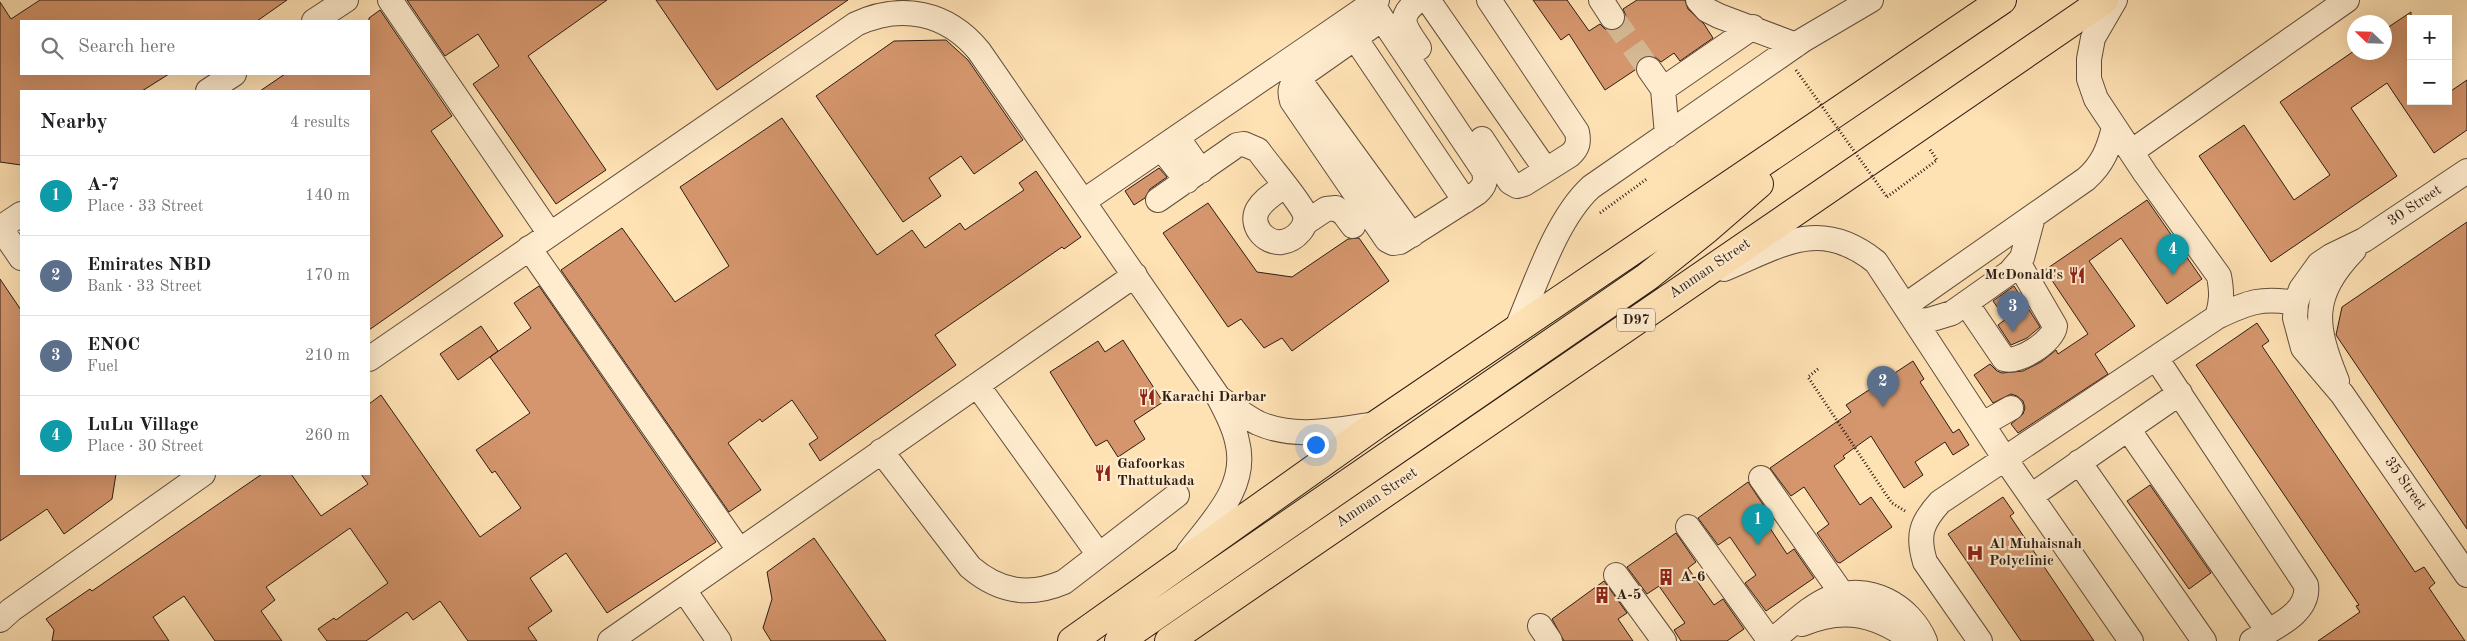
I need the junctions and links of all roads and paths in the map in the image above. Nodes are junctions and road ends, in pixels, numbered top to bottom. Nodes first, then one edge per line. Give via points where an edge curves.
1 (346, 0) edge
2 (390, 0) edge
3 (1419, 0) edge
4 (1428, 0) edge
5 (1489, 0) edge
6 (1698, 0) edge
7 (1871, 0) edge
8 (2002, 0) edge
9 (2104, 0) edge
10 (2115, 0) edge
11 (2347, 0) edge
12 (910, 6) edge
13 (939, 9) edge
14 (1371, 18) edge
15 (316, 20) edge
16 (1753, 27) junction
17 (1796, 45) junction
18 (1650, 69) tunnel mouth
19 (1796, 70) dead end
20 (232, 75) edge
21 (1663, 89) junction
22 (210, 90) edge
23 (1819, 126) junction
24 (2114, 127) junction
25 (1667, 135) junction
26 (1169, 142) junction
27 (2131, 152) junction
28 (1937, 160) dead end
29 (1546, 170) junction
30 (2467, 171) edge
31 (1194, 176) junction
32 (1284, 186) junction
33 (1474, 194) junction
34 (1158, 200) dead end
35 (1084, 202) junction
36 (20, 215) edge
37 (2033, 217) junction
38 (1305, 223) junction
39 (1353, 226) dead end
40 (0, 228) edge
41 (550, 234) junction
42 (2364, 240) junction
43 (529, 248) junction
44 (20, 257) edge
45 (2019, 264) junction
46 (1135, 275) junction
47 (1691, 282) junction
48 (1966, 303) junction
49 (2296, 303) junction
50 (1911, 313) junction
51 (2217, 317) junction
52 (1516, 330) junction
53 (370, 358) edge
54 (2156, 358) junction
55 (1818, 369) dead end
56 (977, 385) junction
57 (2180, 393) junction
58 (2342, 394) junction
59 (1219, 398) junction
60 (2011, 408) dead end
61 (1377, 424) junction
62 (1983, 424) junction
63 (2128, 428) junction
64 (881, 451) junction
65 (2005, 459) junction
66 (2079, 462) junction
67 (199, 475) edge
68 (1761, 478) dead end
69 (176, 481) edge
70 (1177, 496) dead end
71 (2031, 496) junction
72 (1928, 516) junction
73 (1688, 527) dead end
74 (739, 550) junction
75 (1099, 555) junction
76 (1177, 568) junction
77 (1616, 575) dead end
78 (2467, 575) edge
79 (684, 590) junction
80 (1843, 595) junction
81 (4, 614) edge
82 (1205, 616) junction
83 (2260, 636) edge
84 (1779, 639) edge
85 (610, 641) edge
86 (719, 641) edge
87 (1072, 641) edge
88 (1119, 641) edge
89 (1169, 641) edge
90 (1185, 641) edge
91 (1664, 641) edge
92 (1913, 641) edge
93 (1925, 641) edge
94 (1980, 641) edge
95 (2131, 641) edge
96 (2204, 641) edge

1 - 15 street
2 - 41 street
3 - 29 street via 1405,11 1403,20 1406,28 1510,182 1517,186 1524,184
4 - 29 street
5 - 29 street via 1577,132 1576,149
6 - 16 street via 1707,10
7 - 17 street
8 - 23 main road
9 - 47 main road, Amman Street / D97
10 - 24 street via 2093,38 2088,59 2096,99
11 - 27 street
12 - 13 street
12 - 41 street via 856,24
13 - 35 street via 979,52
14 - 26 street
14 - 33 street
14 - 33 street via 1484,170 1486,179
14 - 33 street via 1292,84 1292,101 1387,240 1400,242
16 - 17 street
16 - 21 street
17 - 25 street
18 - 21 street
19 - 28 path, bridge via 1887,197
20 - 22 street
21 - 25 street
23 - 52 main road
23 - 88 main road via 1764,179 1647,277
24 - 27 street
24 - 37 street via 2106,156 2098,169
25 - 52 street via 1578,199 1562,226
26 - 31 street
26 - 35 street
27 - 51 street via 2219,276 2222,304
30 - 42 street, 30 Street
31 - 32 street via 1244,144 1258,150
31 - 34 street
32 - 38 street via 1304,213
32 - 38 street via 1257,210 1256,222 1260,233 1270,240 1282,242 1301,232
35 - 46 street
36 - 40 street
37 - 45 street
37 - 50 street
38 - 39 street via 1326,209 1336,208
40 - 44 street
41 - 43 street
42 - 49 street, 30 Street via 2319,264 2301,289
42 - 58 street, 30 Street via 2339,266 2328,282 2322,300 2321,338
43 - 53 street
43 - 74 street
45 - 48 street
45 - 48 street via 2055,326 2051,337 2018,360 2004,359
46 - 56 street
46 - 59 street
47 - 50 street via 1792,240 1838,239 1858,248 1876,262
47 - 82 main road, Amman Street / D97
48 - 50 street via 1941,318
49 - 51 street via 2266,299 2248,302
49 - 58 street, 30 Street via 2298,334 2303,348
50 - 62 street
51 - 54 street
52 - 61 main road
54 - 57 street
54 - 65 street
55 - 72 path via 1808,377 1892,503 1902,510
56 - 64 street
56 - 75 street
57 - 63 street
57 - 83 street via 2306,585 2306,598 2297,612
58 - 78 street, 35 Street
59 - 61 street via 1258,423 1286,432 1316,432
59 - 76 street via 1237,441 1238,473 1227,502
60 - 62 street
61 - 76 main road
62 - 65 street
63 - 66 street
63 - 83 street
64 - 74 street
64 - 75 street via 970,568 998,586 1032,592 1048,588 1064,582
65 - 71 street
65 - 72 street via 1940,502
66 - 71 street
66 - 96 street
67 - 69 street
68 - 80 street
69 - 81 street
70 - 75 street
71 - 95 street
72 - 94 street via 1920,546 1925,562
73 - 84 street
74 - 79 street
76 - 87 main road
77 - 91 street
79 - 85 street
79 - 86 street
80 - 84 street via 1830,597 1815,606
80 - 93 street via 1855,592 1881,597 1903,609 1920,629
82 - 89 main road, Amman Street / D97
82 - 90 main road
84 - 92 street via 1827,616 1849,614 1870,617 1890,625

